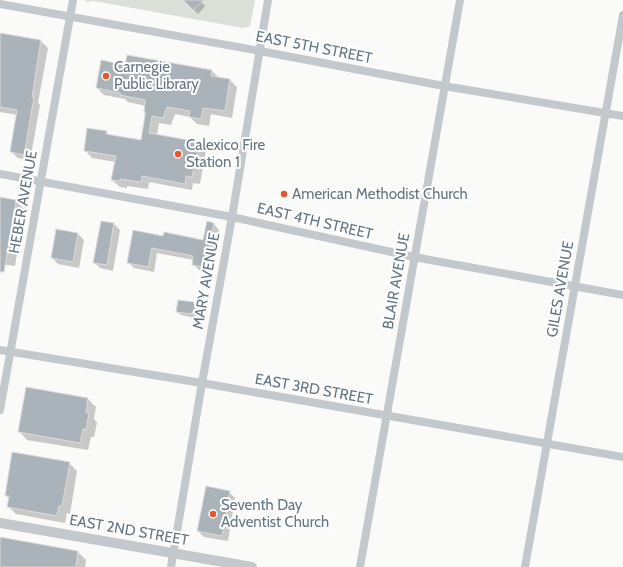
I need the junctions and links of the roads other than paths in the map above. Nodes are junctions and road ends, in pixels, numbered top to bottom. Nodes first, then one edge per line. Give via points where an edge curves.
1 (73, 0) edge
2 (268, 0) edge
3 (460, 0) edge
4 (0, 4) edge
5 (623, 15) edge
6 (70, 16) junction
7 (260, 51) junction
8 (444, 86) junction
9 (605, 113) junction
10 (623, 116) edge
11 (0, 174) edge
12 (41, 181) junction
13 (232, 216) junction
14 (414, 257) junction
15 (574, 287) junction
16 (623, 296) edge
17 (0, 350) edge
18 (9, 352) junction
19 (202, 384) junction
20 (0, 410) edge
21 (386, 415) junction
22 (547, 444) junction
23 (623, 457) edge
24 (0, 523) edge
25 (174, 553) junction
26 (171, 567) edge
27 (252, 567) edge
28 (360, 567) edge
29 (525, 567) edge

1 - 6 street, HEBER AVENUE
2 - 7 street, MARY AVENUE
3 - 8 street, BLAIR AVENUE
4 - 6 street, EAST 5TH STREET
5 - 9 street, GILES AVENUE
6 - 7 street, EAST 5TH STREET
6 - 12 street, HEBER AVENUE
7 - 8 street, EAST 5TH STREET
7 - 13 street, MARY AVENUE
8 - 9 street, EAST 5TH STREET
8 - 14 street, BLAIR AVENUE
9 - 10 street, EAST 5TH STREET
9 - 15 street, GILES AVENUE
11 - 12 street, EAST 4TH STREET
12 - 13 street, EAST 4TH STREET
12 - 18 street, HEBER AVENUE
13 - 14 street, EAST 4TH STREET
13 - 19 street, MARY AVENUE
14 - 15 street, EAST 4TH STREET
14 - 21 street, BLAIR AVENUE
15 - 16 street, EAST 4TH STREET
15 - 22 street, GILES AVENUE
17 - 18 street, EAST 3RD STREET
18 - 19 street, EAST 3RD STREET
18 - 20 street, HEBER AVENUE
19 - 21 street, EAST 3RD STREET
19 - 25 street, MARY AVENUE
21 - 22 street, EAST 3RD STREET
21 - 28 street, BLAIR AVENUE
22 - 23 street, EAST 3RD STREET
22 - 29 street, GILES AVENUE
24 - 25 street, EAST 2ND STREET
25 - 26 street, MARY AVENUE
25 - 27 street, EAST 2ND STREET

